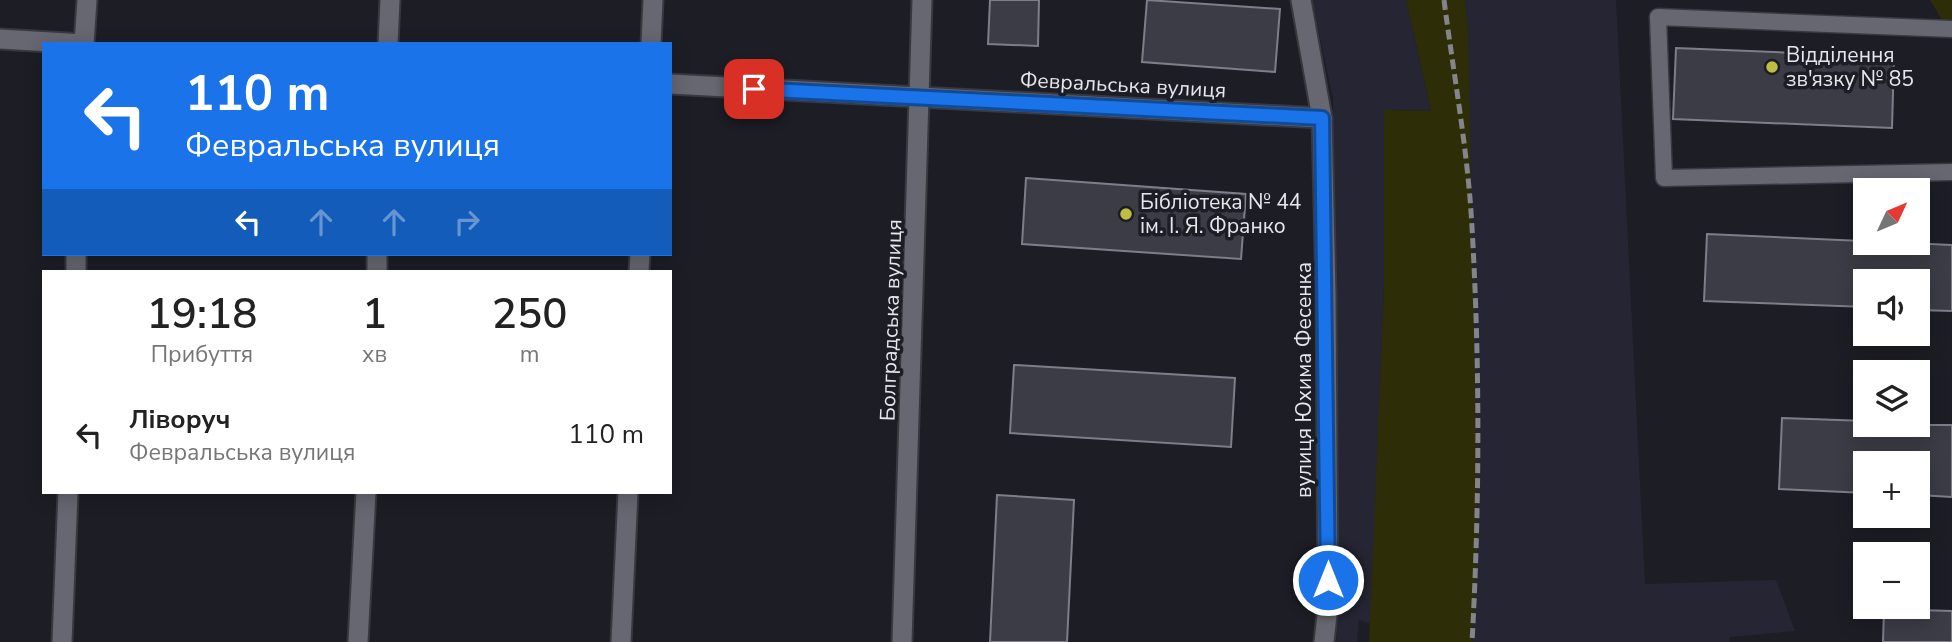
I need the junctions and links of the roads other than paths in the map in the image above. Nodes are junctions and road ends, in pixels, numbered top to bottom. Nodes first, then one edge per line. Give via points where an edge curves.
1 (87, 0) edge
2 (390, 0) edge
3 (653, 0) edge
4 (922, 0) edge
5 (1301, 0) edge
6 (1952, 29) edge
7 (0, 39) edge
8 (50, 42) edge
9 (84, 42) edge
10 (388, 42) edge
11 (650, 42) edge
12 (672, 84) edge
13 (921, 97) junction
14 (1322, 118) junction
15 (1952, 172) edge
16 (68, 494) edge
17 (366, 494) edge
18 (628, 494) edge
19 (62, 642) edge
20 (358, 642) edge
21 (621, 642) edge
22 (902, 642) edge
23 (1324, 642) edge

1 - 9 street
2 - 10 street
3 - 11 street
4 - 13 street, Болградська вулиця
5 - 14 street, вулиця Юхима Фесенка
6 - 15 lane via 1658,18 1664,178
7 - 8 street
12 - 13 street, Февральська вулиця
13 - 14 street, Февральська вулиця
13 - 22 street, Болградська вулиця
14 - 23 street, вулиця Юхима Фесенка via 1328,606
16 - 19 street
17 - 20 street
18 - 21 street

